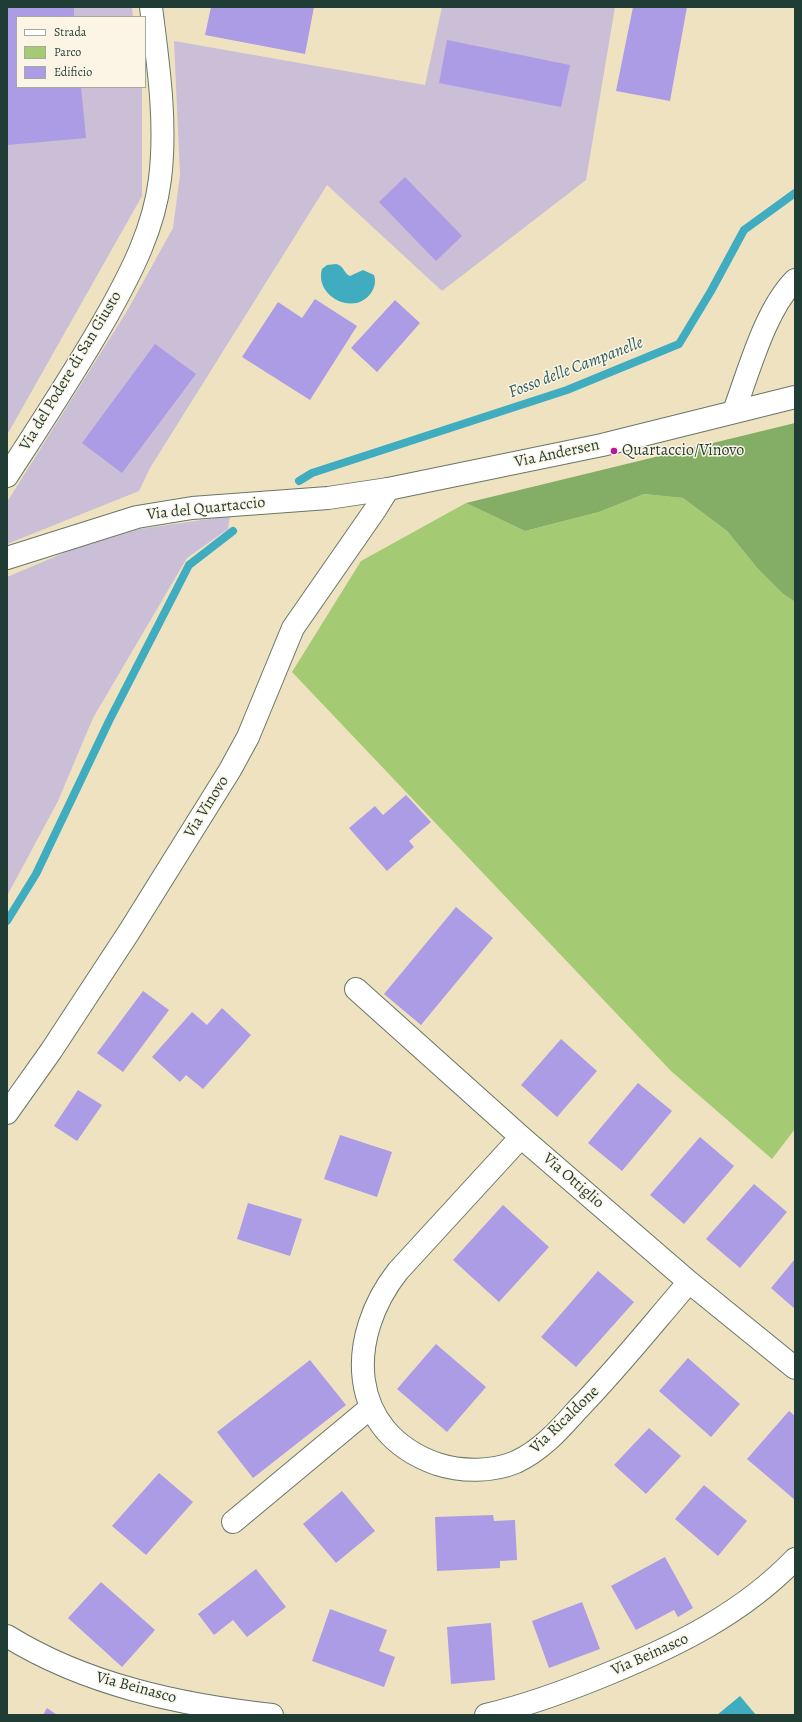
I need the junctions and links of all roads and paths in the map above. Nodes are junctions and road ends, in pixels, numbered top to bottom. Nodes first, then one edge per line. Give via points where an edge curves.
1 (151, 7) edge
2 (795, 280) edge
3 (795, 397) edge
4 (734, 411) junction
5 (7, 476) edge
6 (388, 490) junction
7 (7, 558) edge
8 (356, 989) dead end
9 (7, 1113) edge
10 (521, 1137) junction
11 (689, 1282) junction
12 (795, 1368) edge
13 (370, 1408) junction
14 (233, 1522) dead end
15 (795, 1559) edge
16 (7, 1636) edge
17 (272, 1715) edge
18 (486, 1715) edge

1 - 5 street, Via del Podere di San Giusto via 158,68 162,157 156,204 147,234 140,253 89,349
2 - 4 street via 778,301 768,319
3 - 4 street, Via Andersen
4 - 6 street, Via Andersen via 602,445
6 - 7 street, Via del Quartaccio via 328,498 214,505 158,513 137,517
6 - 9 street, Via Vinovo via 293,628 248,737 230,770 125,938
8 - 10 street, Via Ottiglio
10 - 11 street, Via Ottiglio
10 - 13 street, Via Ricaldone via 407,1260 382,1294 368,1330 362,1362
11 - 12 street, Via Ottiglio
11 - 13 street, Via Ricaldone via 601,1386 554,1435 527,1456 514,1462 470,1470 453,1469 430,1461 395,1440 380,1425
13 - 14 street
15 - 18 street, Via Beinasco via 778,1577 690,1638 555,1695
16 - 17 street, Via Beinasco via 60,1664 131,1689

